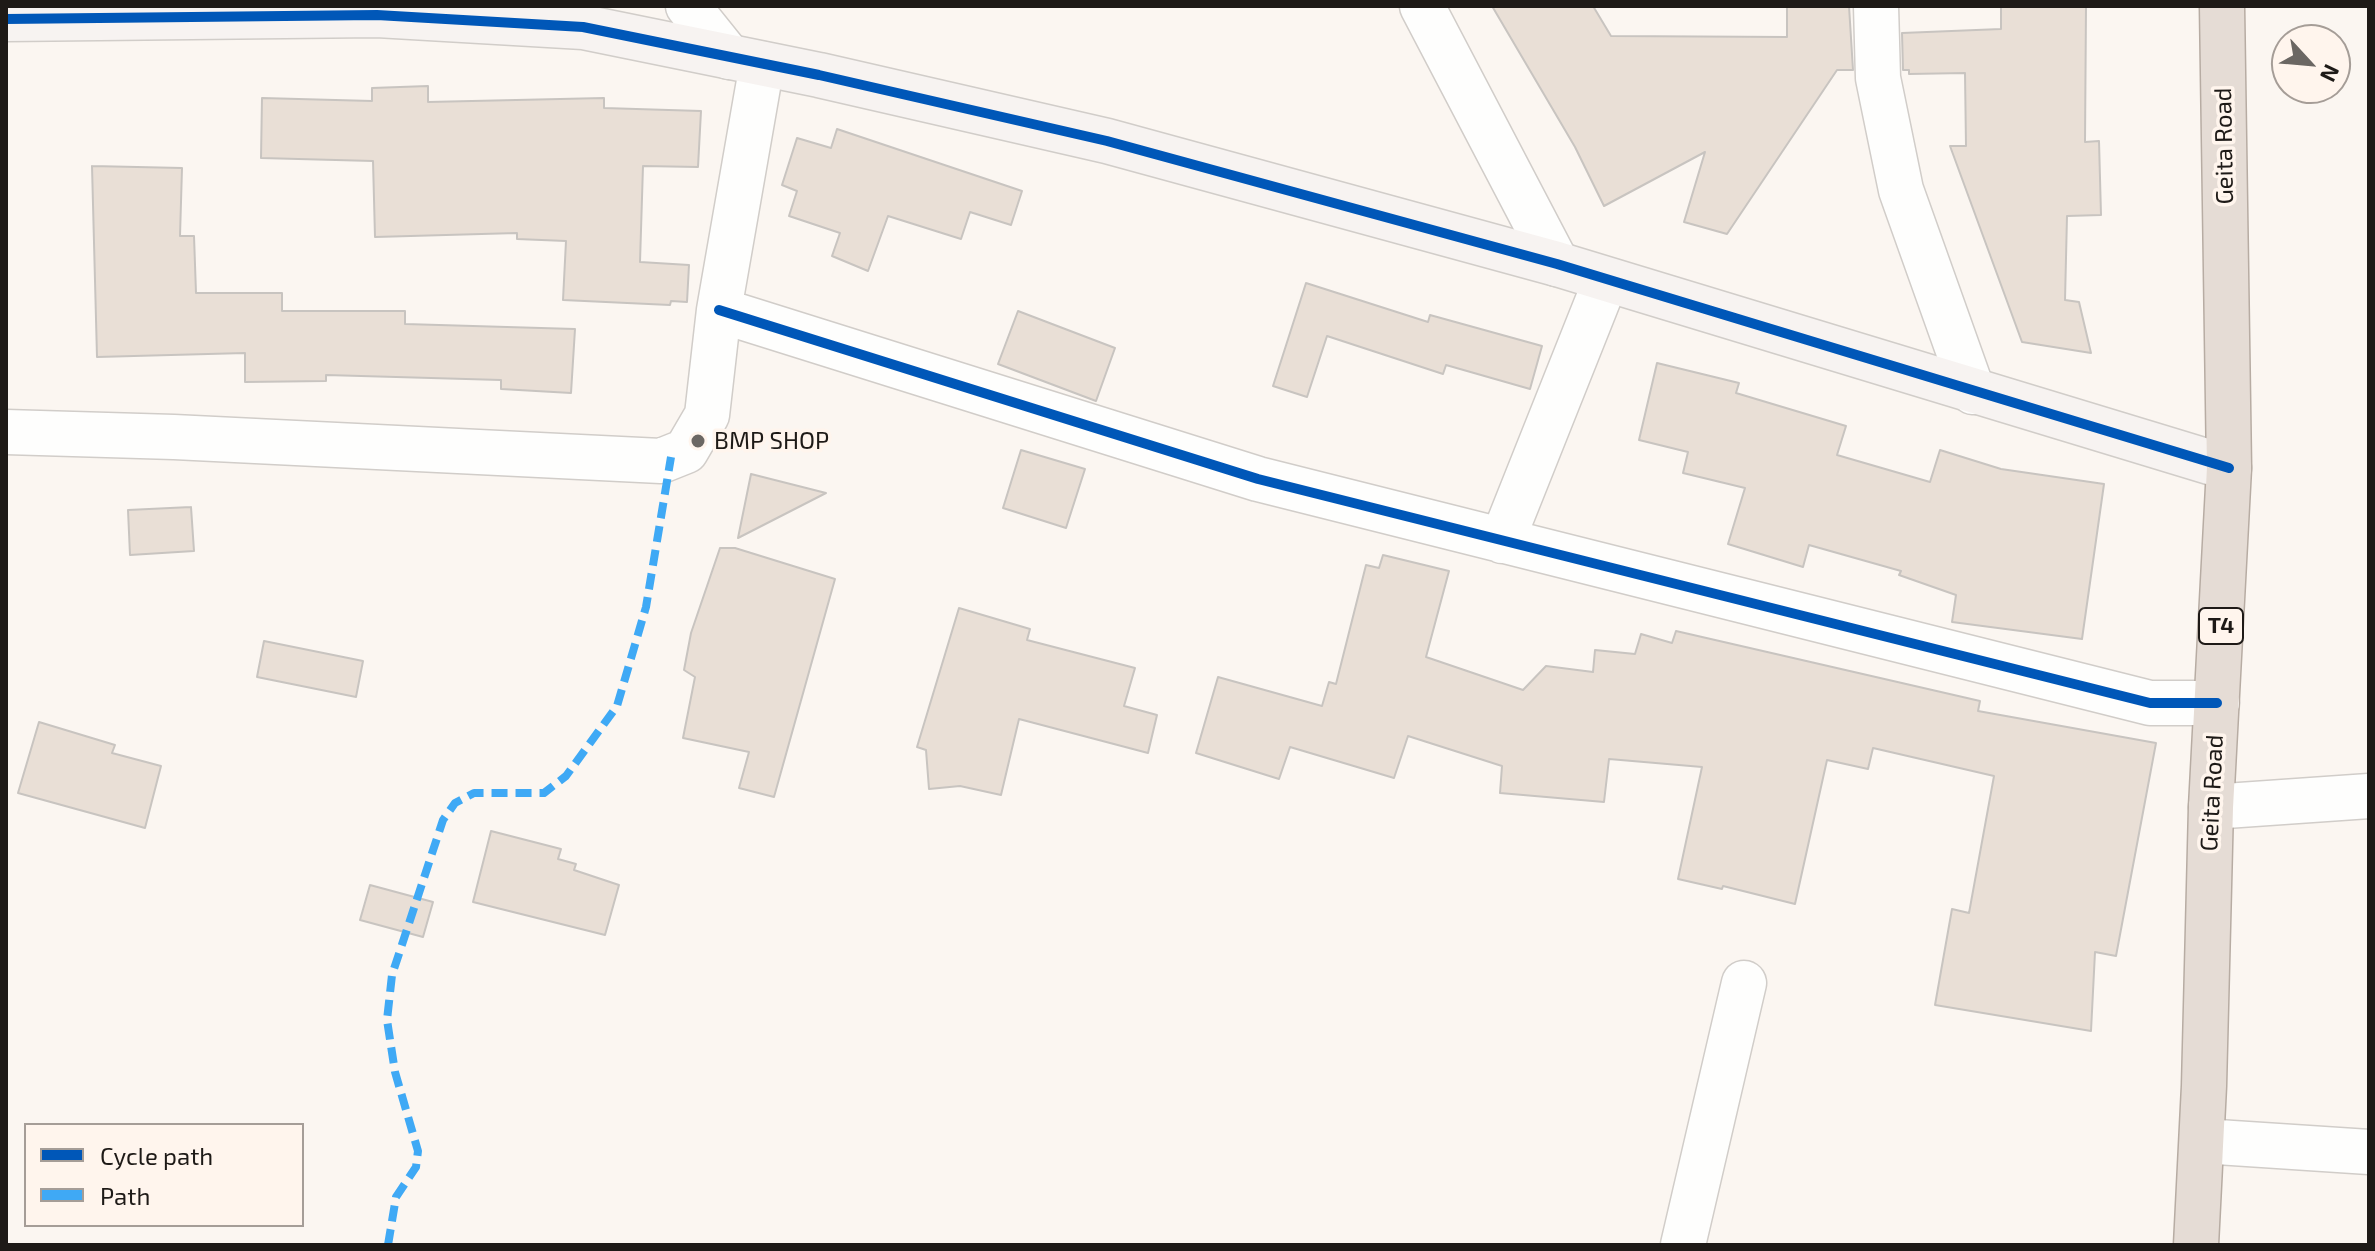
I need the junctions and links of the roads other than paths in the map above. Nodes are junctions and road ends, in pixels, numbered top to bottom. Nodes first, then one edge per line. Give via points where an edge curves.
1 (688, 6) edge
2 (1422, 6) edge
3 (1876, 6) edge
4 (2222, 6) edge
5 (6, 19) edge
6 (746, 60) junction
7 (1557, 264) junction
8 (1606, 280) junction
9 (719, 310) junction
10 (1973, 392) junction
11 (6, 432) edge
12 (2229, 468) junction
13 (1502, 541) junction
14 (2217, 703) junction
15 (2369, 796) edge
16 (2211, 807) junction
17 (1744, 983) dead end
18 (2202, 1141) junction
19 (2369, 1152) edge
20 (1683, 1245) edge
21 (2196, 1245) edge

1 - 6 street
2 - 7 street
3 - 10 street via 1878,78 1901,190
4 - 12 highway, Geita Road / T4
5 - 6 street via 393,16 583,27
6 - 7 street via 1107,141
6 - 9 street
7 - 8 street
8 - 10 street
8 - 13 street
9 - 11 street via 707,415 686,451 661,461
9 - 13 street via 1258,479
10 - 12 street
12 - 14 highway, Geita Road / T4
13 - 14 street via 2150,703
14 - 16 highway, Geita Road / T4
15 - 16 street
16 - 18 highway, Geita Road / T4
17 - 20 street
18 - 19 street
18 - 21 highway, Geita Road / T4

